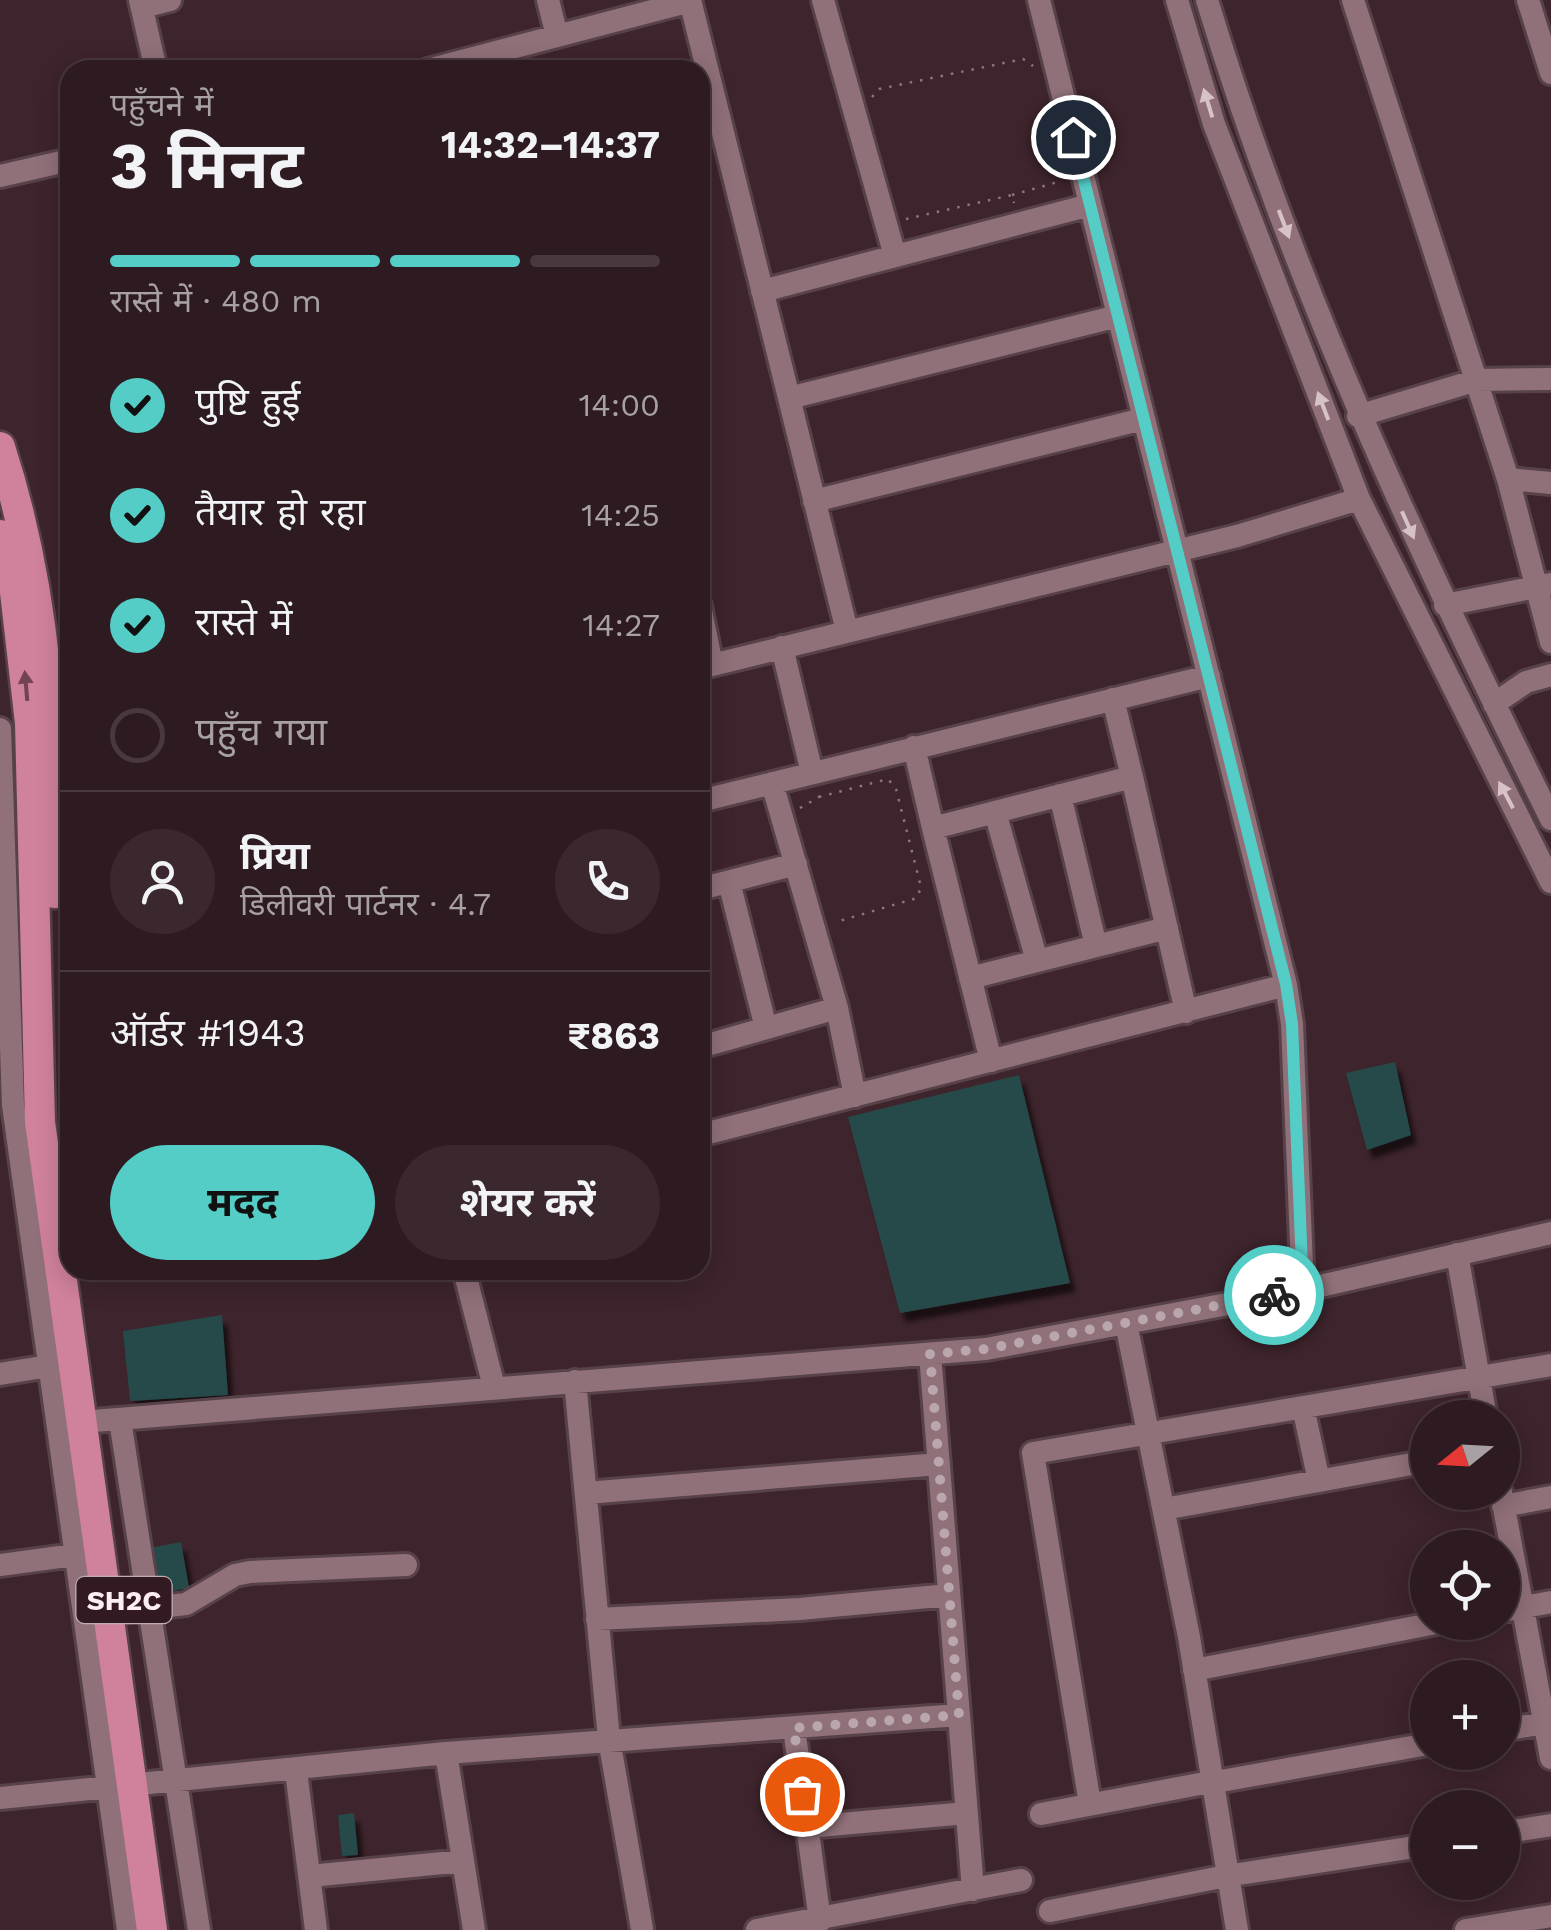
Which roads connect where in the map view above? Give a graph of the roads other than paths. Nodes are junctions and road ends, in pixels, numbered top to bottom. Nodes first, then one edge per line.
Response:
1 (170, 0) edge
2 (548, 0) edge
3 (823, 0) edge
4 (1039, 0) edge
5 (1176, 0) edge
6 (1206, 0) edge
7 (1353, 0) edge
8 (1528, 0) edge
9 (690, 1) edge
10 (141, 3) edge
11 (1544, 21) edge
12 (557, 36) junction
13 (154, 60) edge
14 (466, 60) edge
15 (699, 60) edge
16 (1551, 73) edge
17 (711, 134) edge
18 (60, 162) edge
19 (0, 176) edge
20 (1090, 205) junction
21 (896, 256) junction
22 (762, 291) junction
23 (1118, 316) junction
24 (1551, 379) edge
25 (1477, 380) junction
26 (789, 398) junction
27 (1358, 416) junction
28 (1144, 419) junction
29 (1371, 442) junction
30 (0, 446) edge
31 (1342, 454) junction
32 (1508, 479) junction
33 (1551, 483) edge
34 (1359, 499) junction
35 (814, 501) junction
36 (0, 536) edge
37 (1176, 551) junction
38 (16, 582) edge
39 (1542, 585) edge
40 (1445, 605) junction
41 (847, 631) junction
42 (1551, 642) edge
43 (782, 647) junction
44 (710, 666) edge
45 (1208, 676) junction
46 (1551, 676) edge
47 (1113, 698) junction
48 (1494, 704) junction
49 (0, 728) edge
50 (914, 747) junction
51 (812, 773) junction
52 (1132, 776) junction
53 (772, 783) junction
54 (12, 792) edge
55 (1060, 795) junction
56 (710, 798) edge
57 (60, 812) edge
58 (995, 812) junction
59 (1551, 819) edge
60 (933, 828) junction
61 (796, 864) junction
62 (728, 882) junction
63 (1551, 882) edge
64 (710, 886) edge
65 (1167, 928) junction
66 (1096, 946) junction
67 (1037, 961) junction
68 (60, 966) edge
69 (970, 978) junction
70 (1286, 984) junction
71 (837, 1008) junction
72 (1186, 1012) junction
73 (766, 1028) junction
74 (16, 1032) edge
75 (710, 1043) edge
76 (991, 1061) junction
77 (855, 1096) junction
78 (60, 1116) edge
79 (710, 1132) edge
80 (1551, 1233) edge
81 (1458, 1254) junction
82 (79, 1280) edge
83 (467, 1280) edge
84 (1303, 1290) junction
85 (1126, 1324) junction
86 (930, 1354) junction
87 (61, 1364) junction
88 (1551, 1364) edge
89 (0, 1374) edge
90 (1479, 1376) junction
91 (575, 1381) junction
92 (494, 1387) junction
93 (1483, 1400) edge
94 (1303, 1406) junction
95 (100, 1421) junction
96 (1149, 1434) junction
97 (1410, 1463) edge
98 (939, 1464) junction
99 (1318, 1481) junction
100 (586, 1493) junction
101 (1551, 1497) edge
102 (1520, 1498) edge
103 (1164, 1510) junction
104 (74, 1555) junction
105 (0, 1565) edge
106 (406, 1565) dead end
107 (949, 1595) junction
108 (1551, 1602) edge
109 (1520, 1608) edge
110 (137, 1610) junction
111 (597, 1619) junction
112 (1410, 1628) edge
113 (1520, 1629) edge
114 (1194, 1670) junction
115 (959, 1715) junction
116 (1548, 1722) edge
117 (1520, 1727) edge
118 (794, 1728) junction
119 (609, 1739) junction
120 (1410, 1747) edge
121 (446, 1754) junction
122 (1551, 1758) edge
123 (296, 1771) junction
124 (141, 1781) junction
125 (1210, 1782) junction
126 (1, 1794) edge
127 (1090, 1804) junction
128 (967, 1813) junction
129 (1041, 1814) dead end
130 (1551, 1825) edge
131 (806, 1827) junction
132 (1520, 1830) edge
133 (1410, 1847) edge
134 (463, 1861) junction
135 (310, 1876) junction
136 (1226, 1876) junction
137 (1021, 1880) dead end
138 (973, 1890) junction
139 (1050, 1911) dead end
140 (1551, 1916) edge
141 (820, 1921) junction
142 (128, 1930) edge
143 (152, 1930) edge
144 (172, 1930) edge
145 (199, 1930) edge
146 (316, 1930) edge
147 (474, 1930) edge
148 (640, 1930) edge
149 (757, 1930) edge
150 (1236, 1930) edge
151 (1466, 1930) edge

1 - 10 street
2 - 12 street
3 - 21 street
4 - 20 street
31 -> 5 street
6 -> 27 street
7 - 25 street
8 - 11 street
9 - 12 street
9 - 15 street
10 - 13 street
11 - 16 street
12 - 14 street
17 - 22 street
18 - 19 street
20 - 21 street
20 - 23 street
21 - 22 street
22 - 26 street
23 - 26 street
23 - 28 street
24 - 25 street
25 - 27 street
25 - 32 street
26 - 35 street
27 - 29 street
28 - 35 street
28 - 37 street
29 - 31 street
29 -> 40 street
30 - 38 main road, SH2C
31 - 34 street
32 - 33 street
32 - 39 street
34 - 37 street
63 -> 34 street
35 - 41 street
36 - 38 main road, SH2C
37 - 41 street
37 - 45 street
54 -> 38 main road, SH2C
38 - 57 main road, SH2C
39 - 40 street
39 - 42 street
40 - 48 street
41 - 43 street
43 - 44 street
43 - 51 street
45 - 47 street
45 - 70 street
46 - 48 street
47 - 50 street
47 - 52 street
48 - 59 street
49 - 54 street
50 - 51 street
50 - 60 street
51 - 53 street
52 - 55 street
52 - 65 street
53 - 56 street
53 - 61 street
54 - 74 main road, SH2C
55 - 58 street
55 - 66 street
58 - 60 street
58 - 67 street
60 - 69 street
61 - 62 street
61 - 71 street
62 - 64 street
62 - 73 street
65 - 66 street
65 - 72 street
66 - 67 street
67 - 69 street
68 - 78 main road, SH2C
69 - 76 street
70 - 72 street
70 - 84 street
71 - 73 street
71 - 77 street
72 - 76 street
73 - 75 street
74 - 87 main road, SH2C
76 - 77 street
77 - 79 street
80 - 81 street
81 - 84 street
81 - 90 street
82 - 95 main road, SH2C
83 - 92 street
84 - 85 street
85 - 86 street
85 - 96 street
86 - 91 street
86 - 98 street
87 - 89 street
87 - 95 main road, SH2C
87 - 104 street
88 - 90 street
90 - 93 street
90 - 94 street
91 - 92 street
91 - 100 street
92 - 95 street
94 - 96 street
94 - 99 street
95 - 110 main road, SH2C
95 - 124 main road, SH2C
96 - 103 street
96 - 127 street
97 - 99 street
98 - 100 street
98 - 107 street
99 - 103 street
100 - 111 street
101 - 102 street
103 - 114 street
104 - 105 street
104 - 124 street
106 - 110 street
107 - 111 street
107 - 115 street
108 - 109 street
110 - 124 main road, SH2C
111 - 119 street
112 - 114 street
113 - 116 street
114 - 125 street
115 - 118 street
115 - 128 street
116 - 117 street
116 - 122 street
118 - 119 street
118 - 131 street
119 - 121 street
119 - 148 street
120 - 125 street
121 - 123 street
121 - 134 street
123 - 124 street
123 - 135 street
124 - 126 street
124 - 142 street
124 - 143 main road, SH2C
124 - 144 main road, SH2C
124 - 145 street
125 - 127 street
125 - 136 street
127 - 129 street
128 - 131 street
128 - 138 street
130 - 132 street
131 - 141 street
133 - 136 street
134 - 135 street
134 - 147 street
135 - 146 street
136 - 139 street
136 - 150 street
137 - 138 street
138 - 141 street
140 - 151 street
141 - 149 street

